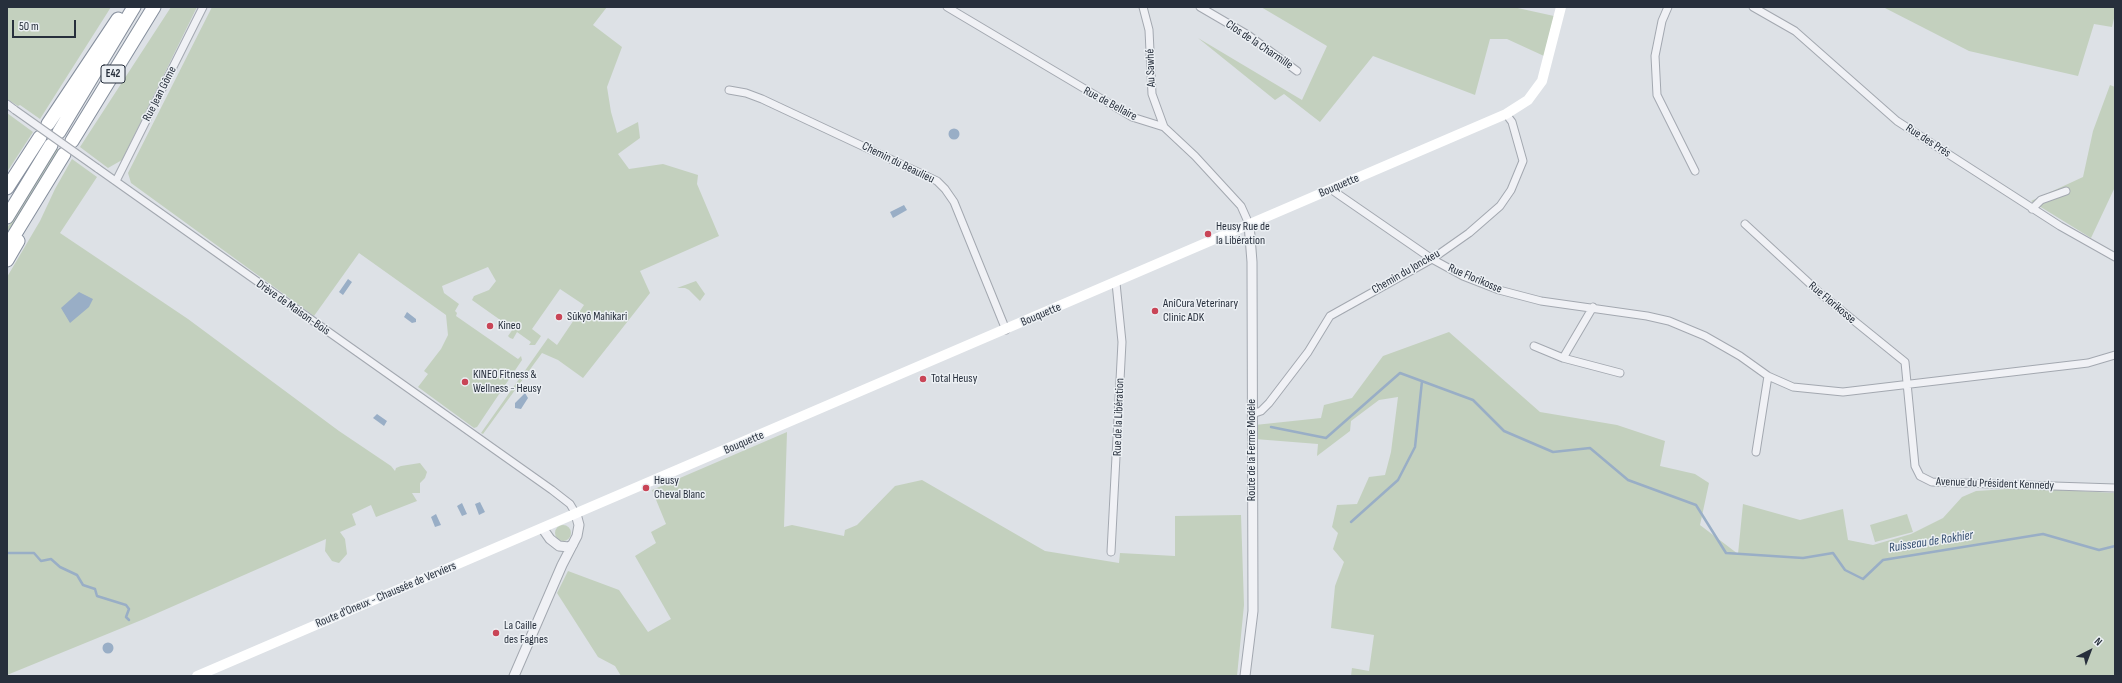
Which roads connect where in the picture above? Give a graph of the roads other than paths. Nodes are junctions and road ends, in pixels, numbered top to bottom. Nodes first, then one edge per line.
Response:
1 (126, 7) edge
2 (134, 7) edge
3 (154, 7) edge
4 (203, 7) edge
5 (946, 7) edge
6 (1143, 7) edge
7 (1200, 7) edge
8 (1561, 7) edge
9 (1668, 7) edge
10 (1753, 7) edge
11 (1297, 71) dead end
12 (729, 90) dead end
13 (7, 104) edge
14 (1506, 114) junction
15 (1164, 127) junction
16 (72, 141) dead end
17 (64, 154) dead end
18 (1695, 171) dead end
19 (116, 181) junction
20 (7, 188) edge
21 (1332, 190) junction
22 (2066, 191) dead end
23 (35, 201) junction
24 (2032, 209) junction
25 (7, 217) edge
26 (1250, 224) junction
27 (1745, 224) dead end
28 (7, 247) edge
29 (2115, 257) edge
30 (1432, 259) junction
31 (7, 260) edge
32 (1116, 283) junction
33 (1593, 307) junction
34 (1006, 330) junction
35 (1534, 346) dead end
36 (2115, 355) edge
37 (1563, 358) junction
38 (1620, 373) dead end
39 (1768, 376) junction
40 (1907, 385) junction
41 (1252, 414) junction
42 (1756, 452) dead end
43 (2115, 488) edge
44 (576, 514) junction
45 (542, 529) junction
46 (573, 544) junction
47 (559, 546) junction
48 (1111, 552) dead end
49 (562, 565) junction
50 (197, 676) edge
51 (514, 676) edge
52 (1245, 676) edge

1 - 2 highway, E42
3 - 16 highway, E42
4 - 19 street, Rue Jean Gôme
5 - 15 street, Rue de Bellaire
6 - 15 street, Au Sawhé
7 - 11 street, Clos de la Charmille
8 - 14 main road, Bouquette
9 - 18 street
10 - 24 street, Rue des Prés
12 - 34 street, Chemin du Beaulieu
13 - 19 street, Drève de Maison-Bois, bridge
14 - 21 main road, Bouquette
14 - 30 street, Chemin du Jonckeu
15 - 26 street, Rue de Bellaire
17 - 23 highway
19 - 44 street, Drève de Maison-Bois
20 - 25 highway
21 - 26 main road, Bouquette
21 - 30 street, Rue Florikosse
22 - 24 street
23 - 28 highway
23 - 31 highway
24 - 29 street, Rue des Prés
26 - 32 main road, Bouquette
26 - 41 street, Route de la Ferme Modèle
27 - 40 street, Rue Florikosse
30 - 33 street, Rue Florikosse
30 - 41 street, Chemin du Jonckeu
32 - 34 main road, Bouquette
32 - 48 street, Rue de la Libération
33 - 37 street
33 - 39 street, Rue Florikosse
34 - 44 main road, Bouquette
35 - 37 street
36 - 40 street, Rue Florikosse
37 - 38 street
39 - 40 street, Rue Florikosse
39 - 42 street
40 - 43 street, Avenue du Président Kennedy
41 - 52 street, Route de la Ferme Modèle
44 - 45 main road, Route d'Oneux - Chaussée de Verviers
44 - 46 street
45 - 47 street
45 - 50 main road, Route d'Oneux - Chaussée de Verviers
46 - 47 street
46 - 49 street
47 - 49 street
49 - 51 street

